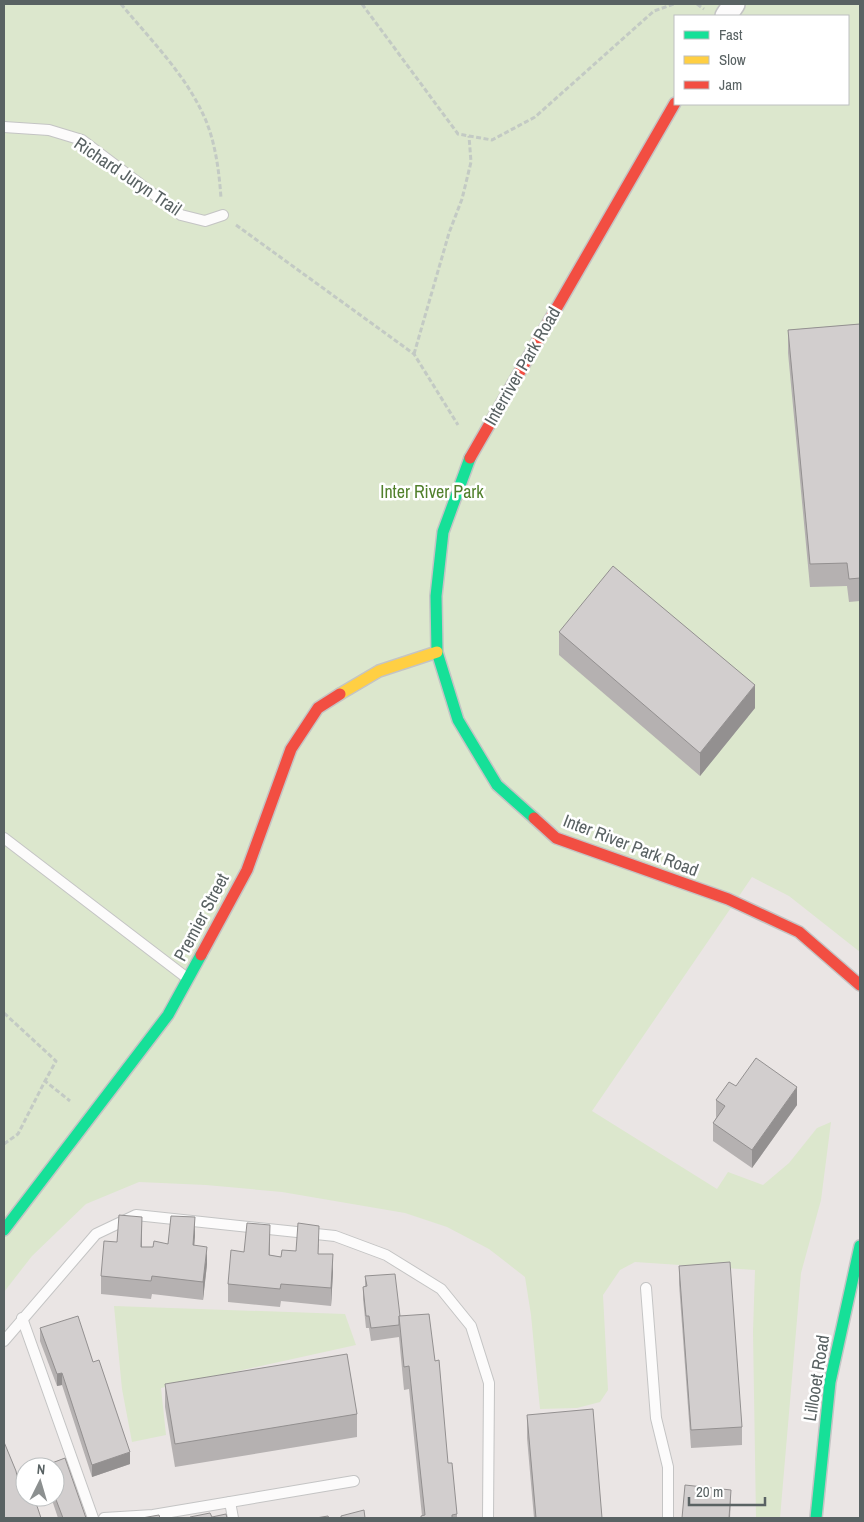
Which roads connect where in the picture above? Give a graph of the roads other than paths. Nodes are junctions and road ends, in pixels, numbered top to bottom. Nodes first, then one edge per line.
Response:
1 (734, 4) edge
2 (727, 15) edge
3 (674, 105) edge
4 (4, 127) edge
5 (223, 215) road end
6 (437, 652) junction
7 (4, 838) edge
8 (188, 978) junction
9 (860, 985) edge
10 (4, 1230) edge
11 (860, 1246) edge
12 (646, 1288) dead end
13 (22, 1318) junction
14 (4, 1341) edge
15 (354, 1481) dead end
16 (230, 1502) junction
17 (93, 1518) edge
18 (104, 1518) edge
19 (233, 1518) edge
20 (488, 1518) edge
21 (668, 1518) edge
22 (816, 1518) edge

1 - 2 street
3 - 6 street, Interriver Park Road
4 - 5 lane, Richard Juryn Trail
6 - 8 street, Premier Street
6 - 9 street, Inter River Park Road
7 - 8 lane
8 - 10 street, Premier Street
11 - 22 street, Lillooet Road
12 - 21 lane
13 - 14 lane
13 - 17 lane
13 - 20 lane
15 - 16 lane
16 - 18 lane
16 - 19 lane

